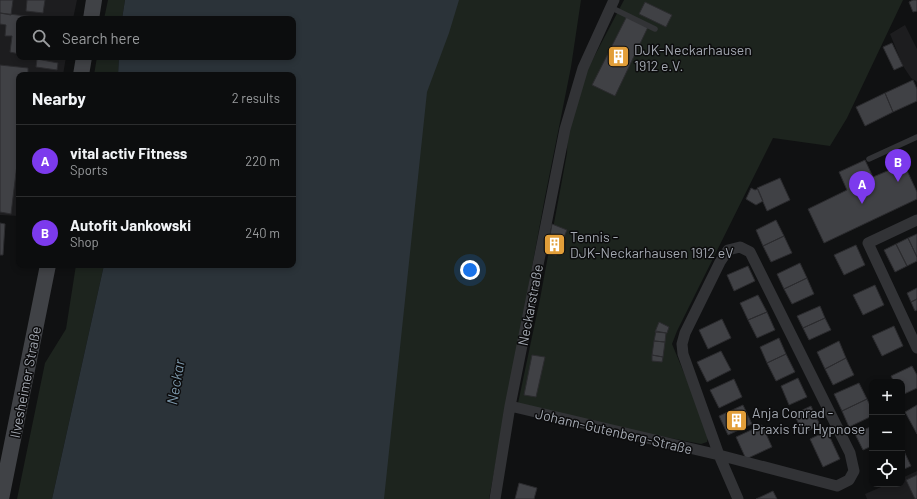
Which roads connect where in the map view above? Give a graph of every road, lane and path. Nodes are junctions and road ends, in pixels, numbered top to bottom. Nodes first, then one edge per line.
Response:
1 (94, 0) edge
2 (612, 4) edge
3 (91, 16) edge
4 (655, 29) dead end
5 (84, 60) edge
6 (82, 72) edge
7 (917, 137) edge
8 (869, 159) dead end
9 (917, 220) edge
10 (47, 268) edge
11 (917, 348) edge
12 (510, 406) junction
13 (719, 455) junction
14 (1, 499) edge
15 (495, 499) edge
16 (738, 499) edge

1 - 3 main road
2 - 4 lane
2 - 12 street, Neckarstraße
5 - 6 main road
7 - 8 lane
9 - 11 street
10 - 14 main road, Ilvesheimer Straße
12 - 13 street, Johann-Gutenberg-Straße
12 - 15 street, Neckarstraße
13 - 13 street, Johann-Gutenberg-Straße
13 - 16 street

